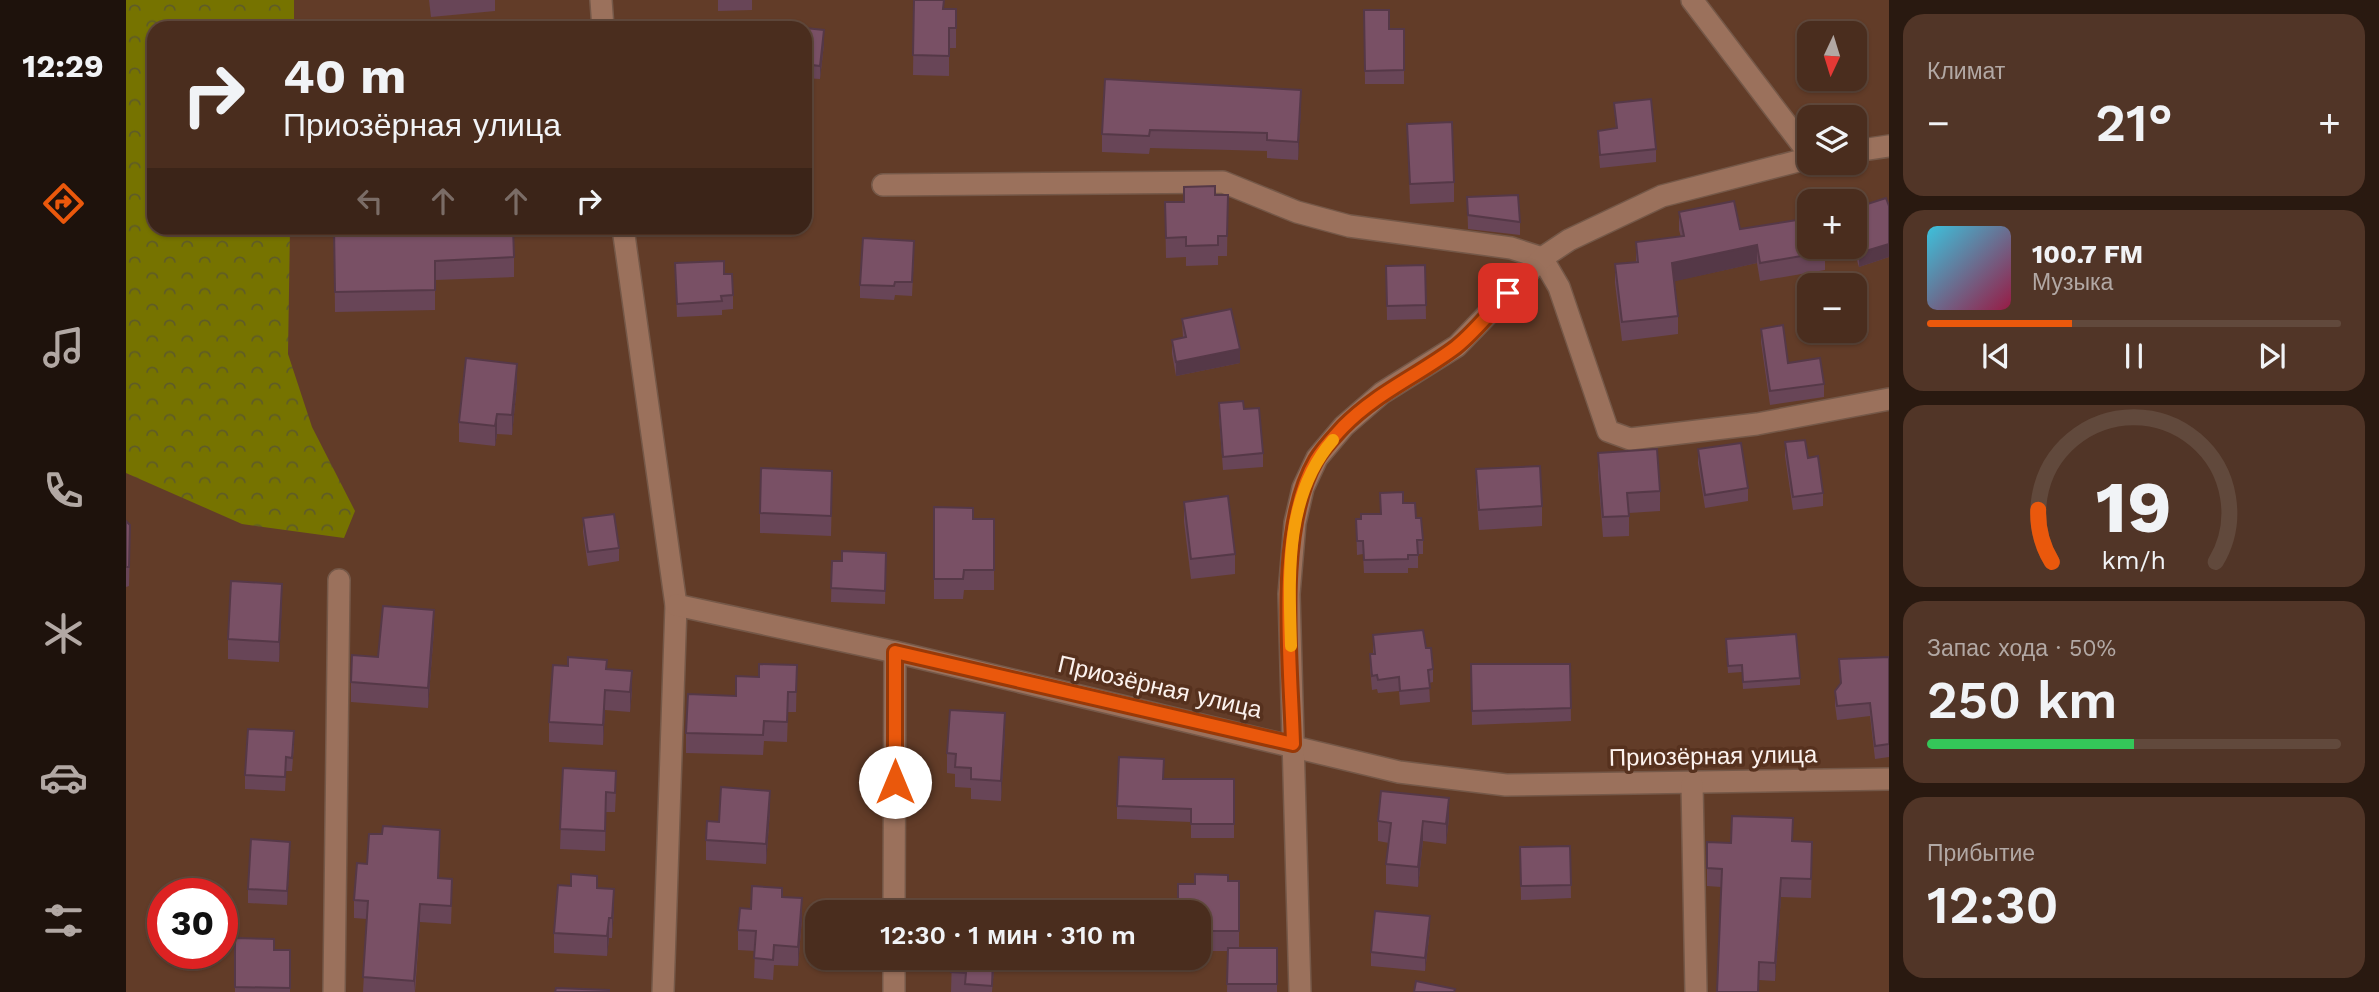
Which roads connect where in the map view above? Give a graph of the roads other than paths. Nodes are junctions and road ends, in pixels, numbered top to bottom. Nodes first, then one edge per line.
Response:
1 (601, 0) edge
2 (1692, 0) edge
3 (602, 21) edge
4 (1797, 140) edge
5 (1889, 146) edge
6 (1867, 150) edge
7 (1797, 160) edge
8 (883, 185) dead end
9 (624, 235) edge
10 (1542, 258) junction
11 (1889, 399) edge
12 (339, 580) dead end
13 (676, 605) junction
14 (895, 652) junction
15 (1293, 744) junction
16 (1889, 779) edge
17 (1692, 784) junction
18 (894, 900) edge
19 (894, 970) edge
20 (334, 992) edge
21 (663, 992) edge
22 (894, 992) edge
23 (1300, 992) edge
24 (1696, 992) edge

1 - 3 street
2 - 4 street
5 - 6 street
7 - 10 street
8 - 10 street
9 - 13 street
10 - 11 street
10 - 15 street
12 - 20 street
13 - 14 street, Приозёрная улица
13 - 21 street
14 - 15 street, Приозёрная улица
14 - 18 street
15 - 17 street, Приозёрная улица
15 - 23 street
16 - 17 street, Приозёрная улица
17 - 24 street
19 - 22 street

